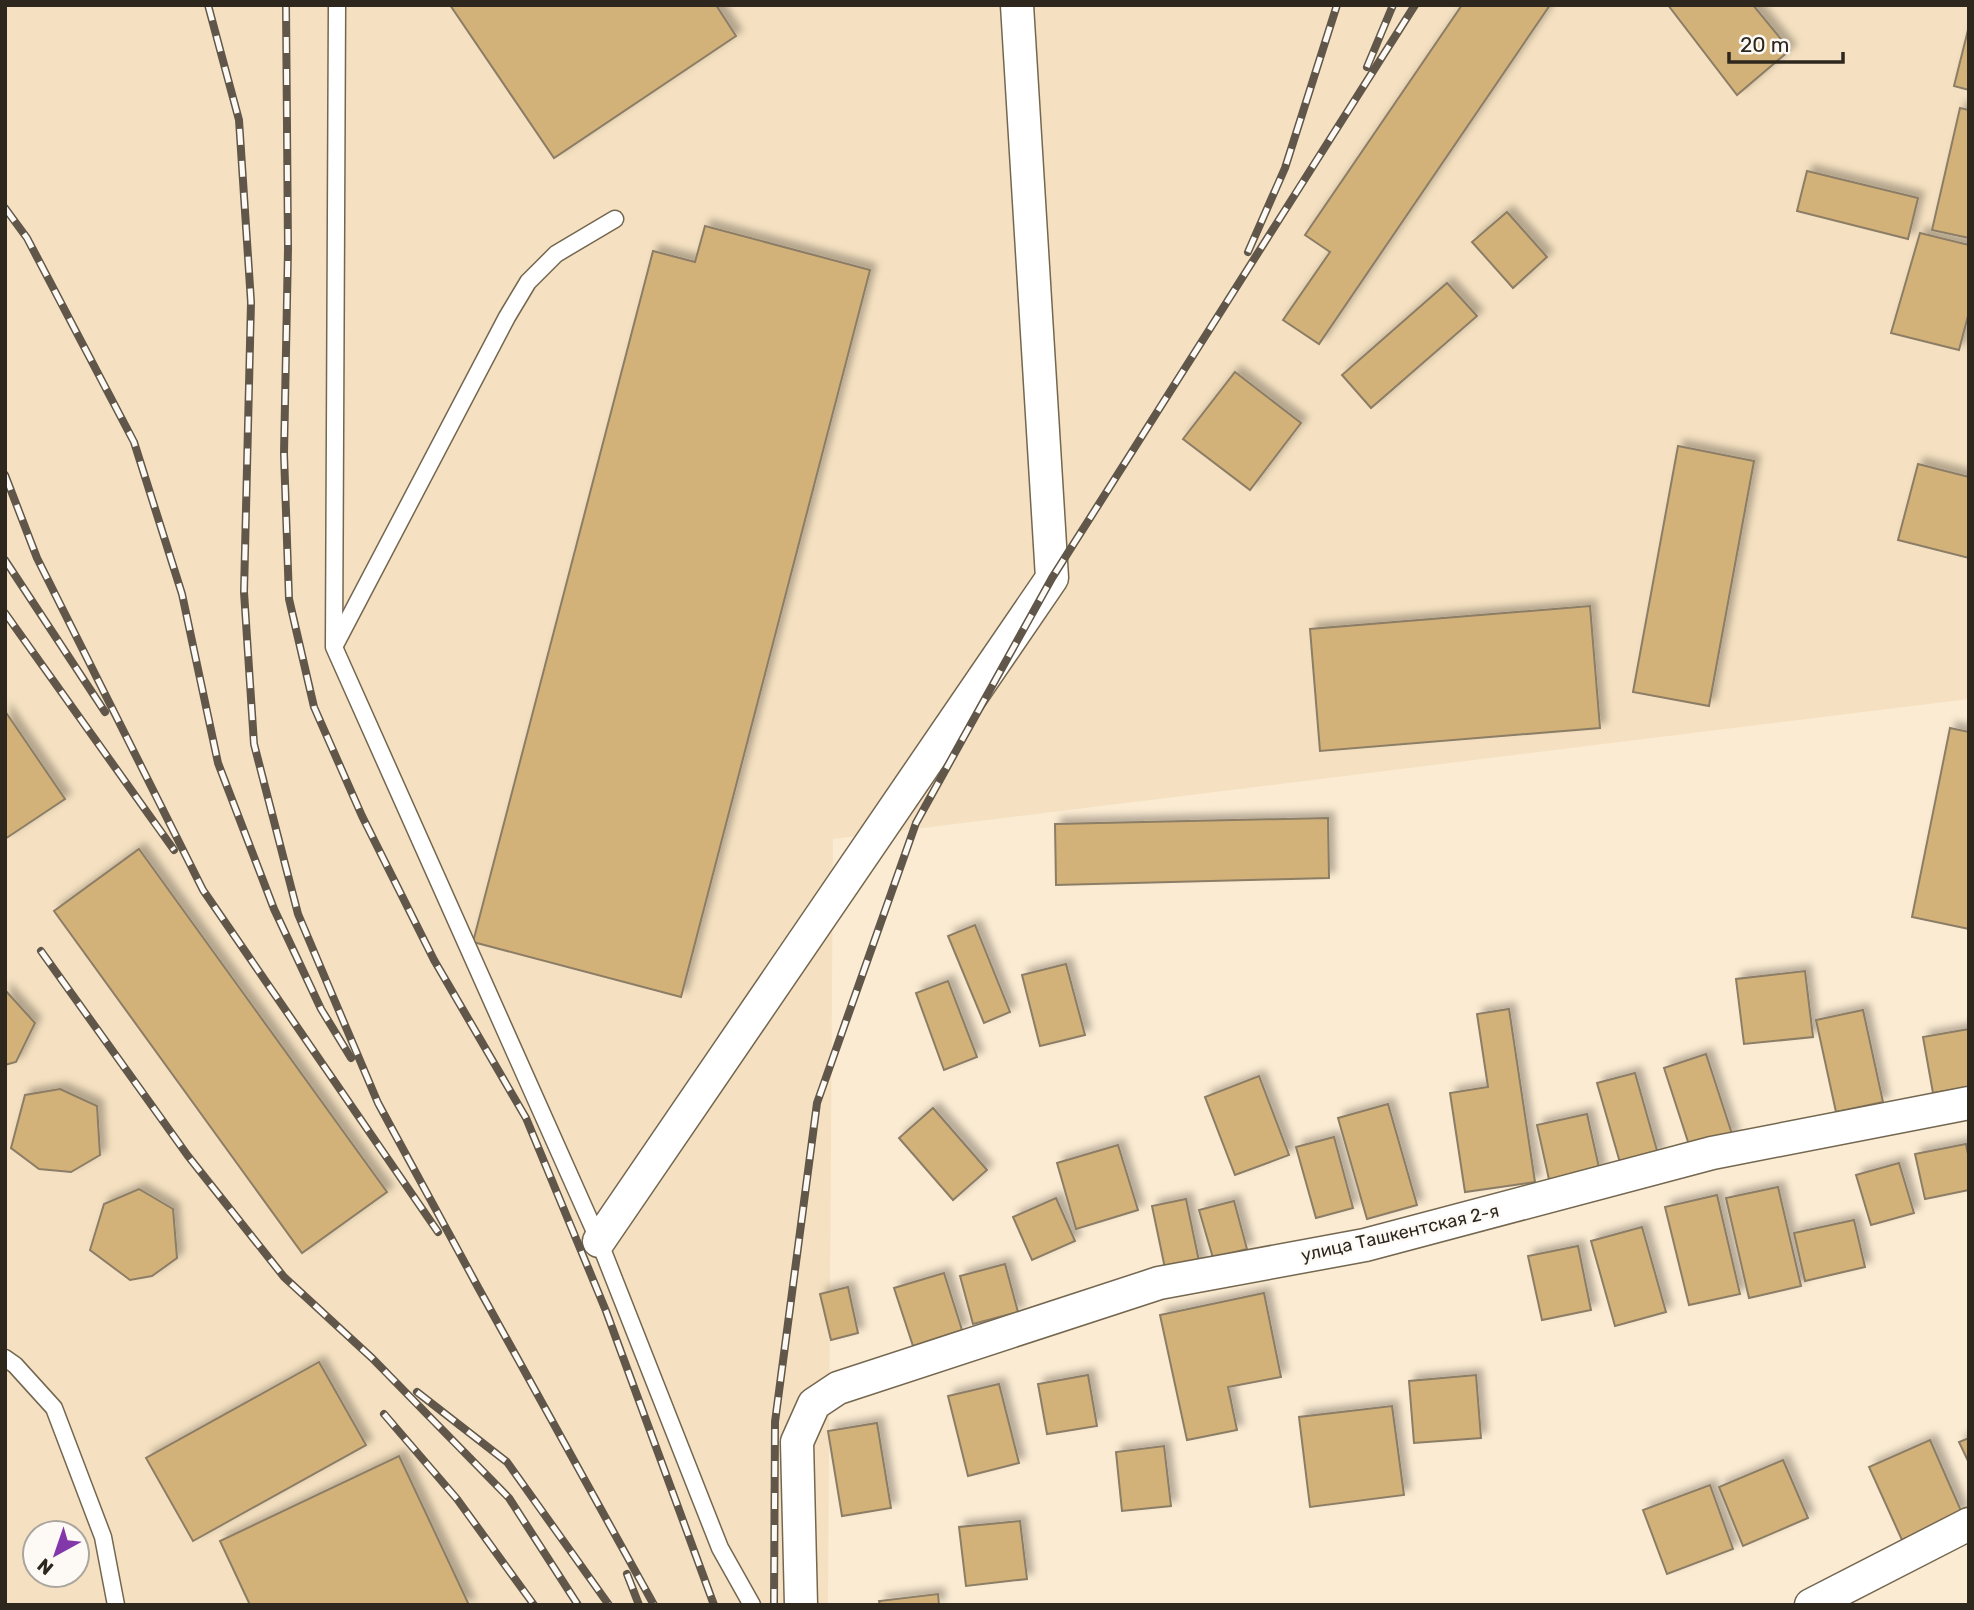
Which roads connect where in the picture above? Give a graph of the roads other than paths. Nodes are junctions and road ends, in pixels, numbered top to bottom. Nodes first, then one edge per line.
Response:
1 (337, 5) edge
2 (1017, 5) edge
3 (615, 219) dead end
4 (334, 647) junction
5 (1969, 1103) edge
6 (599, 1241) junction
7 (5, 1358) edge
8 (1969, 1524) edge
9 (117, 1605) edge
10 (752, 1605) edge
11 (801, 1605) edge
12 (1811, 1605) edge

1 - 4 lane
2 - 6 street
3 - 4 lane
4 - 6 lane
5 - 11 street, улица Ташкентская 2-я
6 - 10 lane
7 - 9 lane
8 - 12 street

